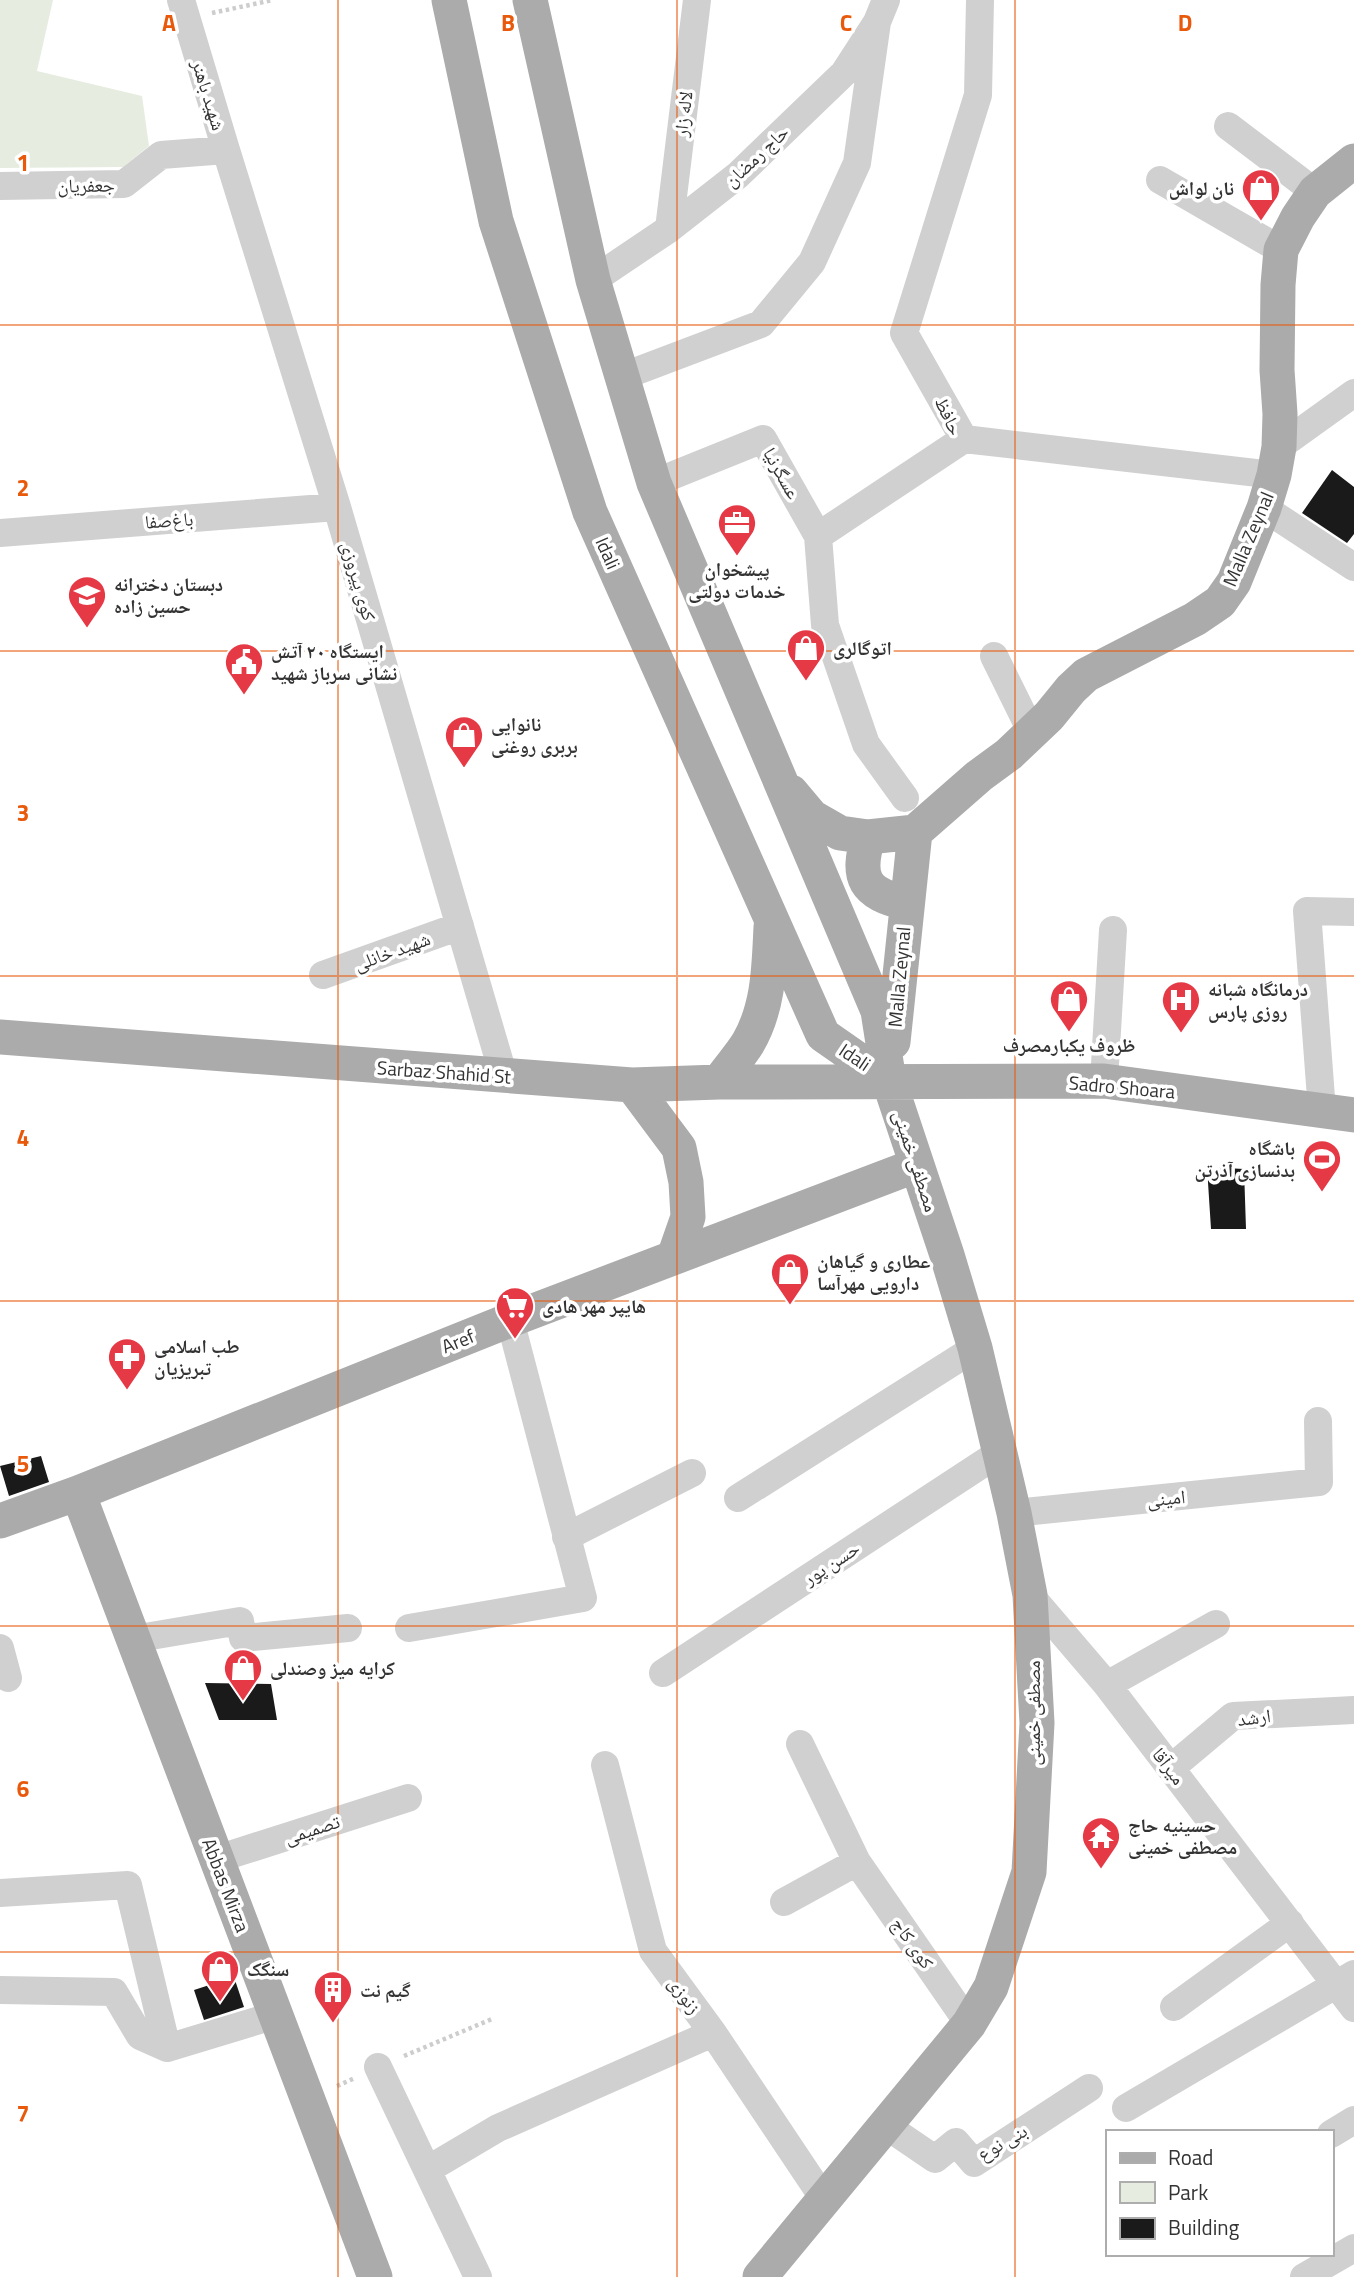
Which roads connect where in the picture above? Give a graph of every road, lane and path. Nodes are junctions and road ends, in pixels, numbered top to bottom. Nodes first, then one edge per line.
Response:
1 (273, 0) edge
2 (449, 0) edge
3 (530, 0) edge
4 (697, 0) edge
5 (980, 0) edge
6 (183, 9) edge
7 (881, 11) edge
8 (1228, 126) dead end
9 (226, 150) junction
10 (1354, 160) edge
11 (1160, 180) dead end
12 (0, 186) edge
13 (1315, 192) junction
14 (669, 229) junction
15 (1282, 250) junction
16 (593, 279) junction
17 (621, 377) junction
18 (1351, 399) edge
19 (964, 439) junction
20 (1277, 461) junction
21 (654, 483) junction
22 (337, 507) junction
23 (1264, 508) junction
24 (0, 533) edge
25 (818, 537) junction
26 (1354, 567) edge
27 (994, 656) dead end
28 (1031, 732) junction
29 (776, 775) junction
30 (905, 798) dead end
31 (915, 832) junction
32 (868, 837) junction
33 (906, 903) junction
34 (1354, 912) edge
35 (771, 923) junction
36 (460, 926) junction
37 (1113, 930) dead end
38 (323, 975) dead end
39 (0, 1037) edge
40 (504, 1077) junction
41 (889, 1081) junction
42 (1104, 1081) junction
43 (719, 1082) junction
44 (632, 1085) junction
45 (1338, 1113) edge
46 (917, 1165) junction
47 (674, 1257) junction
48 (510, 1320) junction
49 (975, 1348) junction
50 (1318, 1421) dead end
51 (999, 1452) junction
52 (692, 1473) dead end
53 (78, 1493) junction
54 (738, 1498) dead end
55 (1014, 1513) junction
56 (0, 1520) edge
57 (566, 1537) junction
58 (1030, 1595) junction
59 (1216, 1624) dead end
60 (348, 1628) dead end
61 (409, 1628) dead end
62 (133, 1639) junction
63 (0, 1648) edge
64 (663, 1673) dead end
65 (8, 1678) dead end
66 (1107, 1685) junction
67 (1354, 1710) edge
68 (800, 1744) dead end
69 (606, 1765) dead end
70 (1171, 1768) junction
71 (408, 1798) dead end
72 (217, 1859) junction
73 (857, 1862) junction
74 (0, 1893) edge
75 (784, 1902) dead end
76 (1290, 1923) junction
77 (1345, 1980) edge
78 (0, 1990) edge
79 (1174, 2007) dead end
80 (1354, 2008) edge
81 (276, 2015) junction
82 (969, 2024) junction
83 (713, 2033) junction
84 (167, 2048) junction
85 (378, 2067) dead end
86 (1089, 2088) dead end
87 (1126, 2108) dead end
88 (1354, 2120) edge
89 (886, 2125) junction
90 (1333, 2133) edge
91 (428, 2170) junction
92 (824, 2199) junction
93 (1354, 2248) edge
94 (375, 2277) edge
95 (478, 2277) edge
96 (760, 2277) edge
97 (1304, 2277) edge

1 - 6 path
2 - 35 main road, Idali
3 - 16 main road, Idali
4 - 14 street, لاله زار
5 - 19 street, حافظ
6 - 9 street, شهید باهنر
7 - 14 street, حاج رمضان
7 - 17 street
8 - 13 street
9 - 12 street, جعفریان
9 - 22 street, کوی پیروزی
10 - 13 main road, Malla Zeynal
11 - 15 street
13 - 15 main road, Malla Zeynal
14 - 16 street, حاج رمضان
15 - 20 main road, Malla Zeynal
16 - 17 main road, Idali
17 - 21 main road, Idali
18 - 20 street
19 - 20 street
19 - 25 street, حافظ
20 - 23 main road, Malla Zeynal
21 - 25 street, عسگرنیا
21 - 29 main road, Idali
22 - 24 street, باغ‌صفا
22 - 36 street, کوی پیروزی
23 - 26 street
23 - 28 main road, Malla Zeynal
25 - 30 street
27 - 28 street
28 - 31 main road, Malla Zeynal
29 - 32 main road
29 - 41 main road, Idali
31 - 32 main road
31 - 33 main road, Malla Zeynal
32 - 33 main road
33 - 41 main road, Malla Zeynal
34 - 45 street
35 - 41 main road, Idali
35 - 43 main road
36 - 38 street, شهید خانلی
36 - 40 street, کوی پیروزی
37 - 42 street
39 - 40 main road, Sarbaz Shahid St
40 - 44 main road, Sarbaz Shahid St
41 - 42 main road, Sadro Shoara
41 - 43 main road, Sarbaz Shahid St
41 - 46 main road, مصطفی خمینی
42 - 45 main road, Sadro Shoara
43 - 44 main road, Sarbaz Shahid St
44 - 47 main road
46 - 47 main road, Aref
46 - 49 main road, مصطفی خمینی
47 - 48 main road, Aref
48 - 53 main road, Aref
48 - 57 street
49 - 51 main road, مصطفی خمینی
49 - 54 street
50 - 55 street, امینی
51 - 55 main road, مصطفی خمینی
51 - 64 street, حسن پور
52 - 57 street
53 - 56 main road, Aref
53 - 62 main road, Abbas Mirza
55 - 58 main road, مصطفی خمینی
57 - 61 street
58 - 66 street, میرآقا
58 - 82 main road, مصطفی خمینی
59 - 66 street
60 - 62 street
62 - 72 main road, Abbas Mirza
63 - 65 street
66 - 70 street, میرآقا
67 - 70 street, ارشد
68 - 73 street, کوی کاج
69 - 83 street, زنوزی
70 - 76 street, میرآقا
71 - 72 street, تصمیمی
72 - 81 main road, Abbas Mirza
73 - 75 street
73 - 82 street, کوی کاج
74 - 84 street
76 - 77 street, میرآقا
76 - 79 street
77 - 80 street, میرآقا
77 - 87 street
78 - 84 street
81 - 84 street
81 - 94 main road, Abbas Mirza
82 - 89 main road, مصطفی خمینی
83 - 91 street
83 - 92 street, زنوزی
85 - 91 street
86 - 89 street, بنی نوع
88 - 90 street
89 - 92 main road, مصطفی خمینی
91 - 95 street
92 - 96 main road, مصطفی خمینی
93 - 97 street

